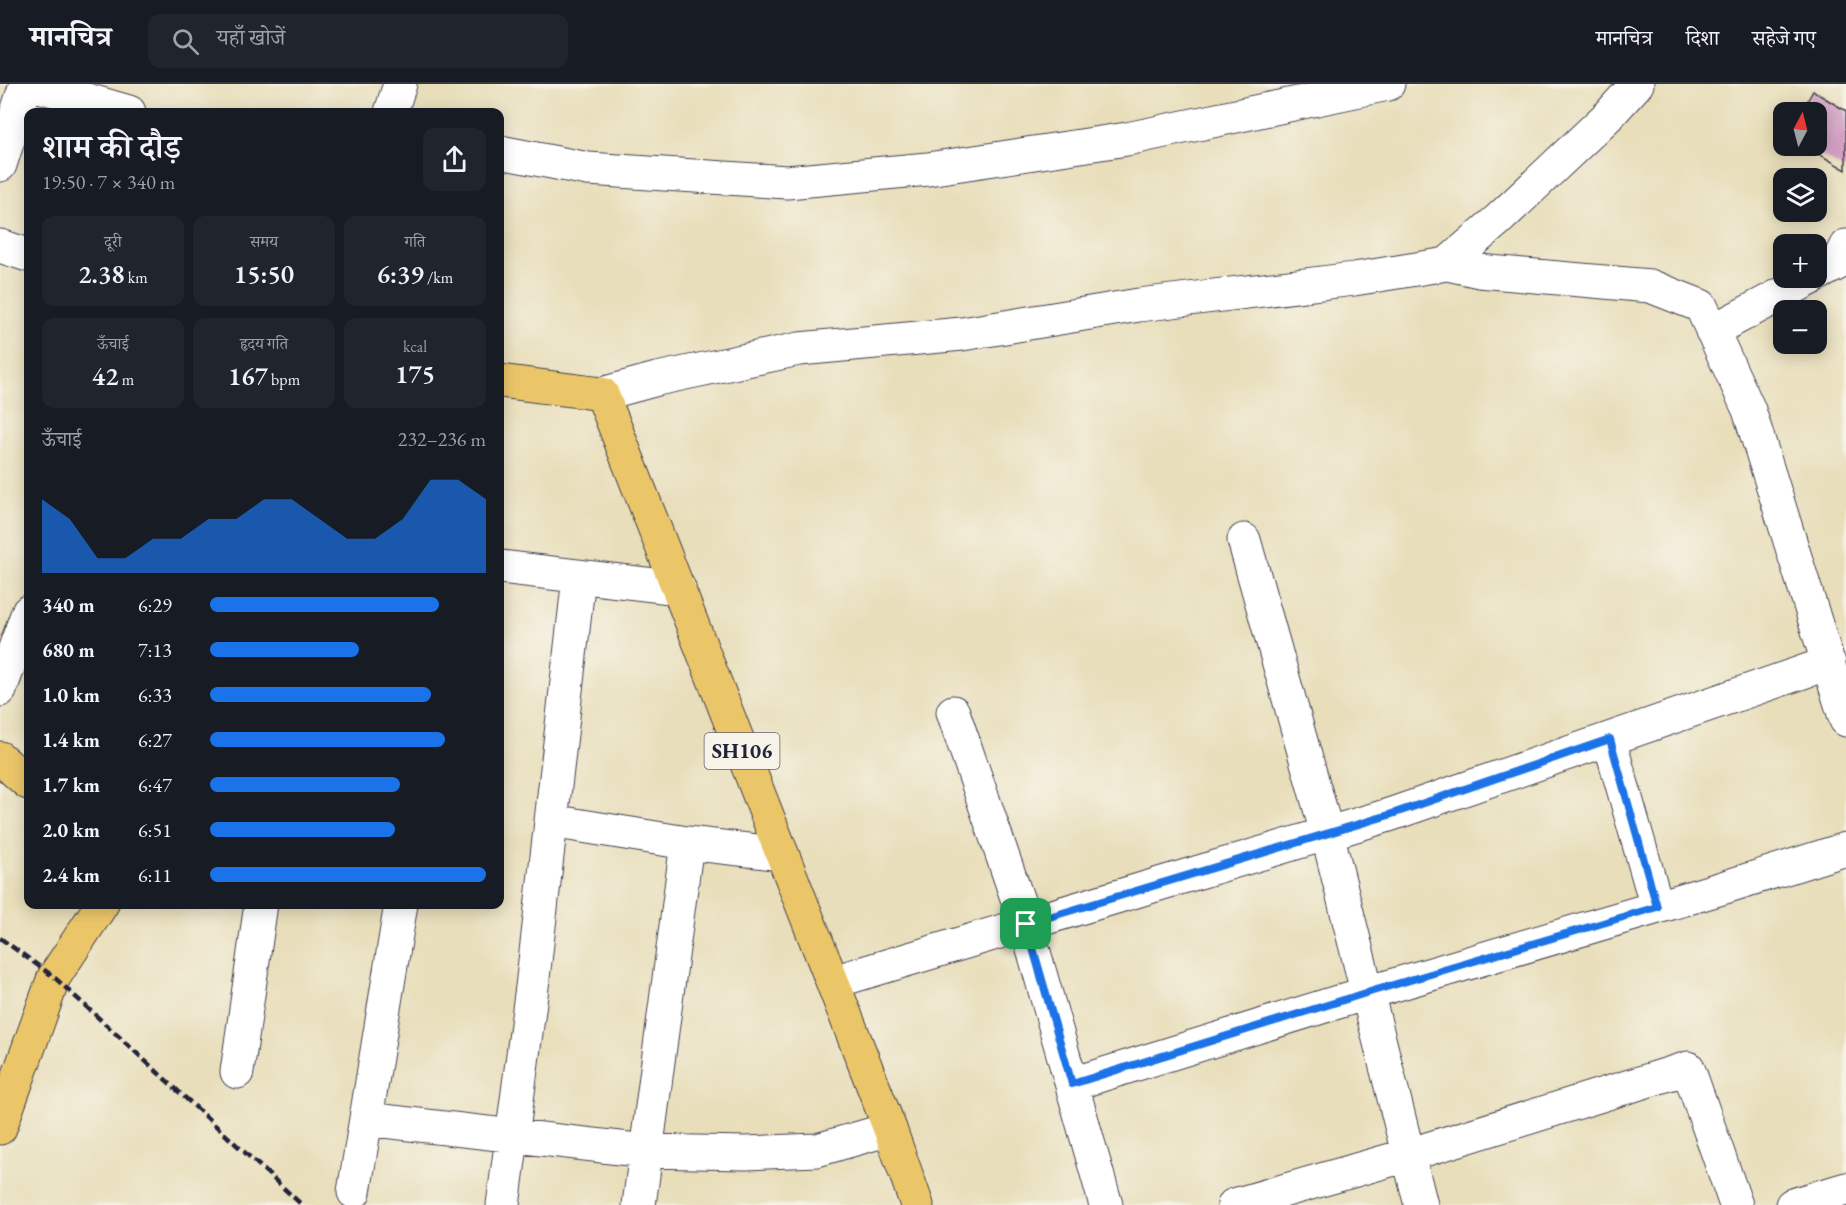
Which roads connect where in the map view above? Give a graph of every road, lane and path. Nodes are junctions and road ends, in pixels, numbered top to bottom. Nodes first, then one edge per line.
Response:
1 (26, 84) edge
2 (32, 84) edge
3 (1388, 84) edge
4 (1637, 84) edge
5 (115, 108) edge
6 (504, 153) edge
7 (0, 165) edge
8 (0, 246) edge
9 (24, 254) edge
10 (1446, 264) junction
11 (1832, 266) edge
12 (1712, 331) junction
13 (504, 382) edge
14 (602, 394) junction
15 (1244, 540) dead end
16 (504, 568) edge
17 (579, 577) junction
18 (679, 588) junction
19 (24, 623) edge
20 (1829, 663) junction
21 (0, 690) edge
22 (953, 712) dead end
23 (1846, 720) edge
24 (1610, 739) junction
25 (0, 758) edge
26 (24, 779) edge
27 (551, 821) junction
28 (1328, 833) junction
29 (687, 843) junction
30 (1846, 849) edge
31 (782, 854) junction
32 (1657, 907) junction
33 (99, 909) edge
34 (260, 909) edge
35 (399, 909) edge
36 (1026, 924) junction
37 (833, 982) junction
38 (1366, 993) junction
39 (237, 1072) dead end
40 (1072, 1084) junction
41 (366, 1119) junction
42 (0, 1128) edge
43 (890, 1129) junction
44 (512, 1137) junction
45 (646, 1152) junction
46 (1408, 1155) junction
47 (1846, 1189) edge
48 (354, 1192) dead end
49 (503, 1205) edge
50 (639, 1205) edge
51 (917, 1205) edge
52 (1106, 1205) edge
53 (1234, 1205) edge
54 (1421, 1205) edge
55 (1736, 1205) edge
56 (1792, 1205) edge

1 - 7 street
2 - 5 street
3 - 6 street
4 - 10 street
8 - 9 street
10 - 12 street
10 - 14 street
11 - 12 street
12 - 20 street
13 - 14 main road
14 - 18 main road, SH106
15 - 28 street
16 - 17 street
17 - 18 street
17 - 27 street
18 - 31 main road, SH106
19 - 21 street
20 - 23 street
20 - 24 street
22 - 36 street
24 - 28 street
24 - 32 street
25 - 26 main road
27 - 29 street
27 - 44 street
28 - 36 street
28 - 38 street
29 - 31 street
29 - 45 street
30 - 32 street
31 - 37 main road, SH106
32 - 38 street
33 - 42 main road
34 - 39 street
35 - 41 street
36 - 37 street
36 - 40 street
37 - 43 main road, SH106
38 - 40 street
38 - 46 street
40 - 52 street
41 - 44 street
41 - 48 street
43 - 45 street
43 - 51 main road, SH106
44 - 45 street
44 - 49 street
45 - 50 street
46 - 53 street
46 - 54 street
46 - 55 street
47 - 56 street

